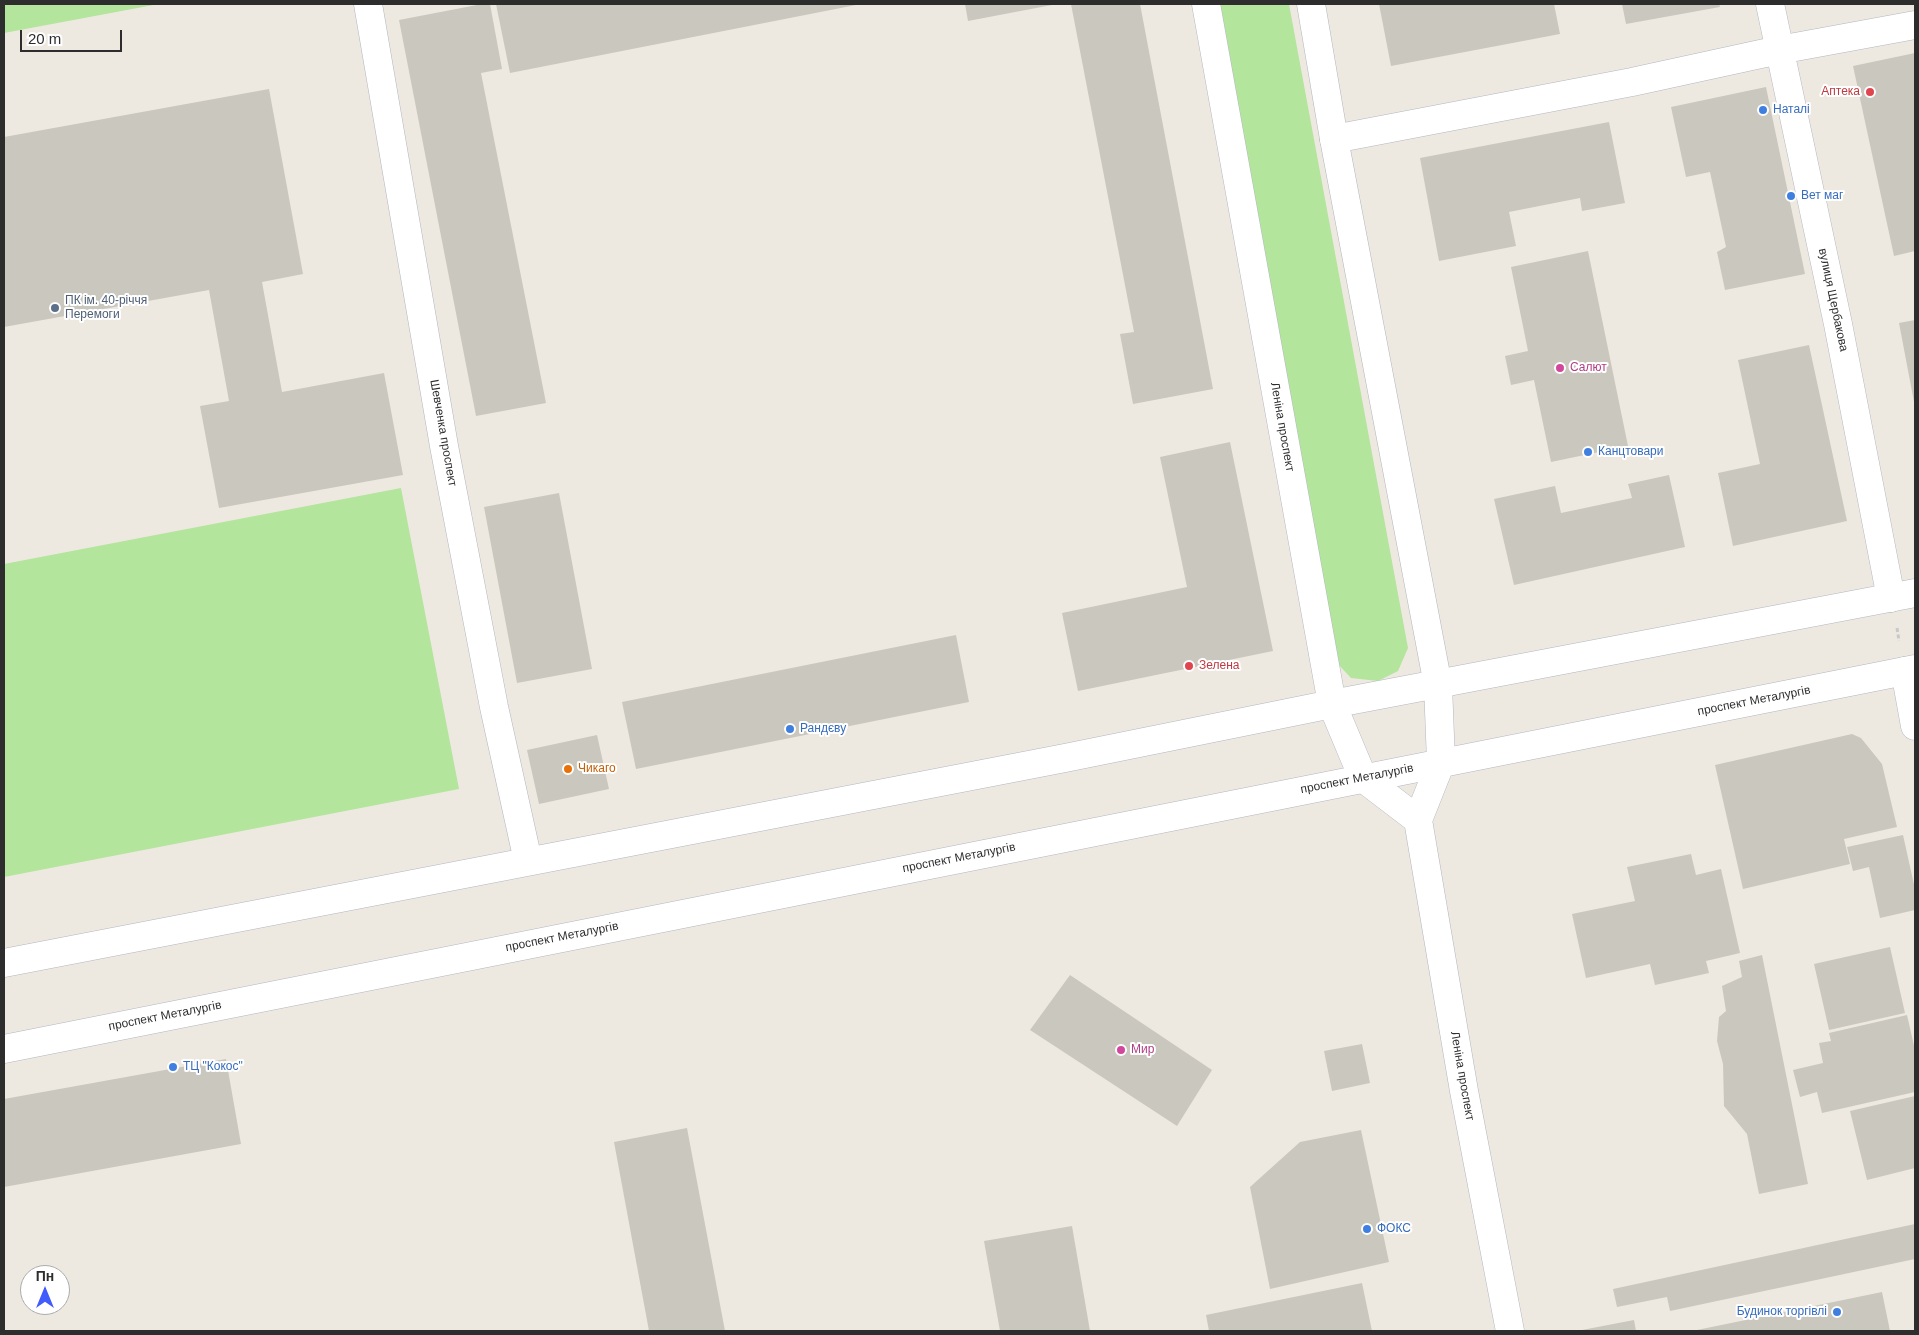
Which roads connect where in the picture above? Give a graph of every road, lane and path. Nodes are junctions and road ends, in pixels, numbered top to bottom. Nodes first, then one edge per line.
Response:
1 (368, 4) edge
2 (1206, 4) edge
3 (1311, 4) edge
4 (1770, 4) edge
5 (1915, 25) edge
6 (1779, 50) junction
7 (1334, 139) junction
8 (1903, 595) edge
9 (1910, 671) edge
10 (1438, 685) junction
11 (1332, 704) junction
12 (1915, 726) edge
13 (1441, 762) junction
14 (1364, 778) junction
15 (1418, 820) junction
16 (528, 861) junction
17 (4, 963) edge
18 (4, 1049) edge
19 (1510, 1331) edge

1 - 16 street, Шевченка проспект
2 - 11 street, Леніна проспект
3 - 7 street
4 - 6 street, вулиця Щербакова
5 - 6 street
6 - 7 street
6 - 8 street, вулиця Щербакова
7 - 10 street
8 - 9 path
8 - 10 street
9 - 12 street
9 - 13 street, проспект Металургів
10 - 11 street
10 - 13 street
11 - 14 street, Леніна проспект
11 - 16 street
13 - 14 street, проспект Металургів
13 - 15 street
14 - 15 street, Леніна проспект
14 - 18 street, проспект Металургів
15 - 19 street, Леніна проспект
16 - 17 street

